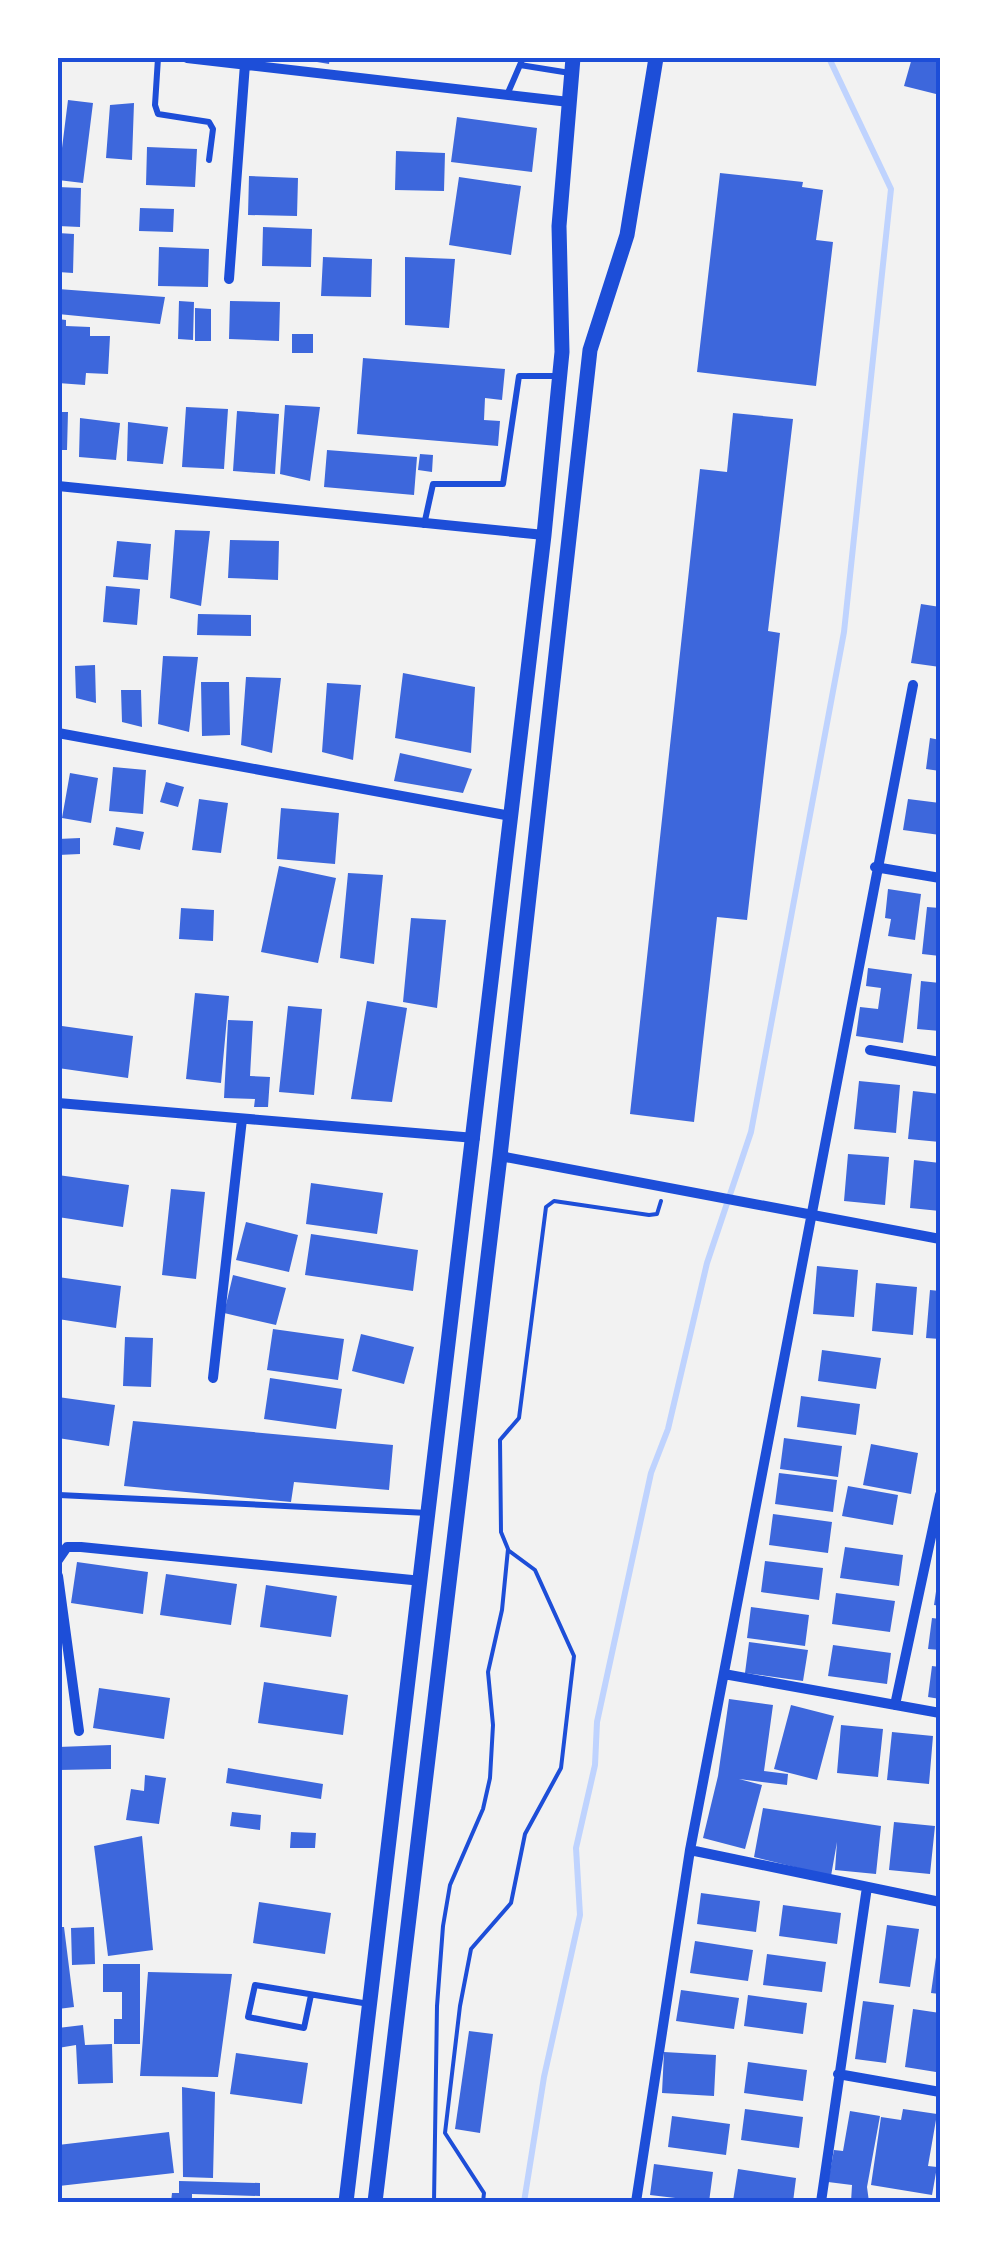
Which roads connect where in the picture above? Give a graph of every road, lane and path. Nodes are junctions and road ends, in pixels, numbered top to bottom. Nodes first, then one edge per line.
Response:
1 (158, 58) edge
2 (187, 58) edge
3 (521, 62) edge
4 (657, 62) edge
5 (245, 64) junction
6 (572, 66) edge
7 (506, 95) junction
8 (569, 102) junction
9 (209, 160) dead end
10 (230, 279) dead end
11 (560, 376) junction
12 (58, 486) edge
13 (423, 526) junction
14 (544, 535) junction
15 (913, 685) dead end
16 (58, 733) edge
17 (511, 816) junction
18 (875, 867) junction
19 (940, 878) edge
20 (870, 1050) dead end
21 (940, 1062) edge
22 (58, 1103) edge
23 (242, 1118) junction
24 (476, 1138) junction
25 (500, 1156) junction
26 (666, 1187) junction
27 (814, 1215) junction
28 (940, 1238) edge
29 (213, 1378) dead end
30 (59, 1495) edge
31 (940, 1495) edge
32 (429, 1513) junction
33 (508, 1550) junction
34 (58, 1560) edge
35 (58, 1576) edge
36 (422, 1581) junction
37 (724, 1674) junction
38 (895, 1704) junction
39 (940, 1713) edge
40 (79, 1731) dead end
41 (690, 1850) junction
42 (867, 1887) junction
43 (940, 1902) edge
44 (311, 1995) junction
45 (370, 2004) junction
46 (838, 2074) junction
47 (940, 2092) edge
48 (346, 2202) edge
49 (375, 2202) edge
50 (434, 2202) edge
51 (483, 2202) edge
52 (636, 2202) edge
53 (821, 2202) edge

1 - 9 lane
2 - 5 street
3 - 6 lane
3 - 7 lane
4 - 25 main road
5 - 7 street
5 - 10 street
6 - 8 main road
7 - 8 street
8 - 11 main road
11 - 13 lane
11 - 14 main road
12 - 13 street
13 - 14 street
14 - 17 main road
15 - 18 street
16 - 17 street
17 - 24 main road
18 - 19 street
18 - 27 street
20 - 21 street
22 - 23 street
23 - 24 street
23 - 29 street
24 - 32 main road
25 - 26 street
25 - 49 main road
26 - 27 street
26 - 33 path
27 - 28 street
27 - 37 street
30 - 32 lane
31 - 38 street
32 - 36 main road
33 - 50 path
33 - 51 path
34 - 36 street
35 - 40 street
36 - 45 main road
37 - 38 street
37 - 41 street
38 - 39 street
41 - 42 street
41 - 52 street
42 - 43 street
42 - 46 street
44 - 44 lane
44 - 45 lane
45 - 48 main road
46 - 47 street
46 - 53 street

